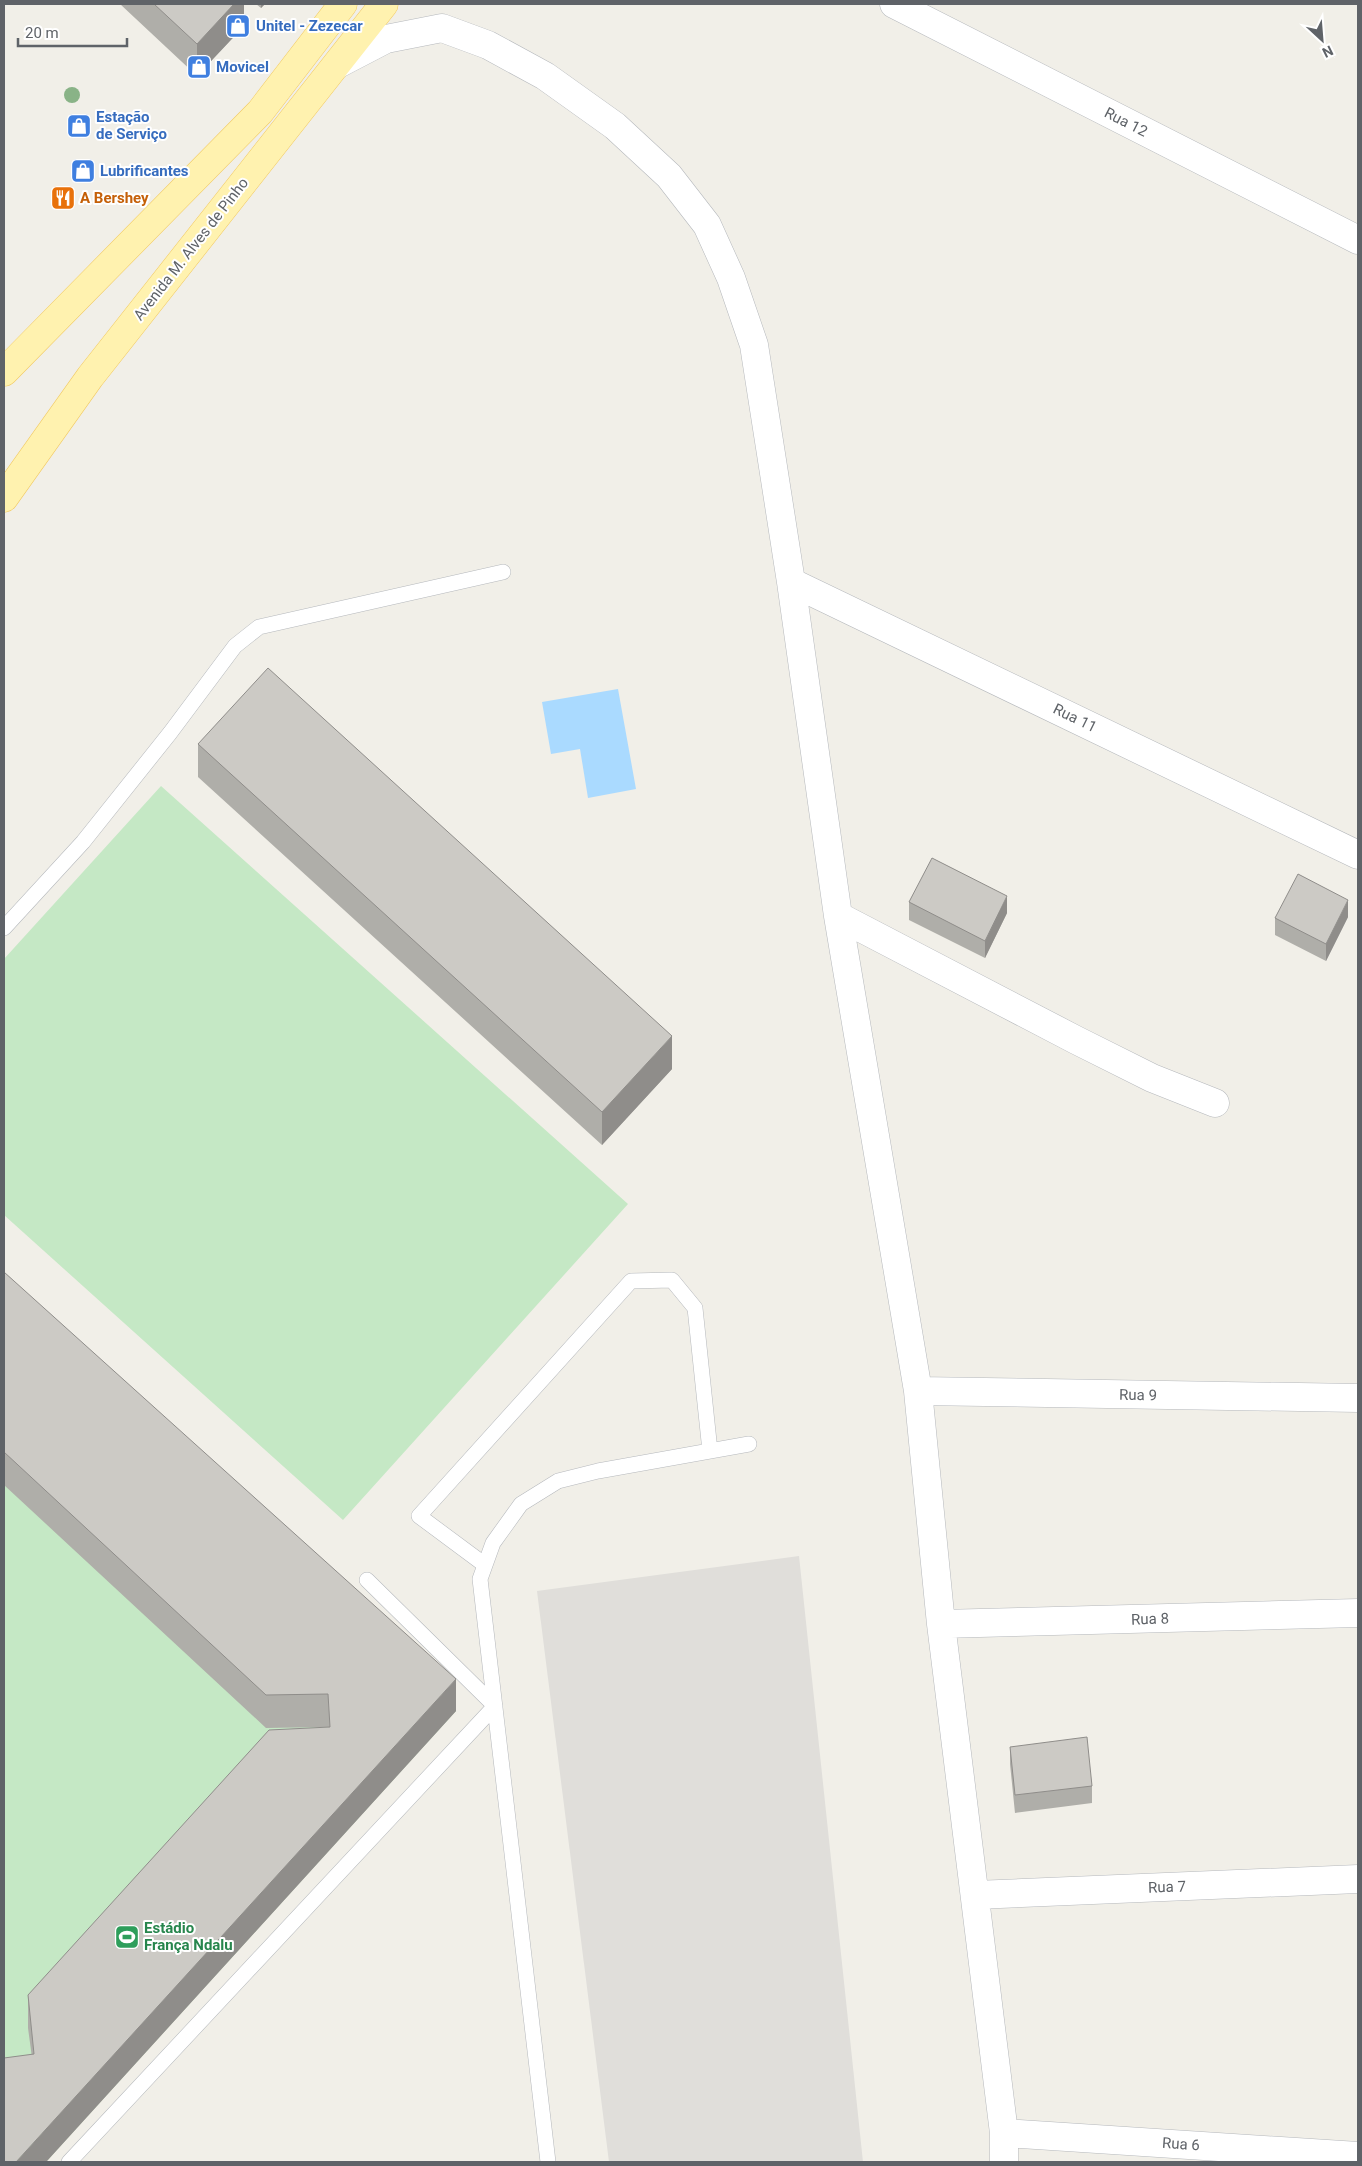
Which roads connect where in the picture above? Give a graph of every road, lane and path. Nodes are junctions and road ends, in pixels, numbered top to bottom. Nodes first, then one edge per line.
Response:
1 (344, 4) edge
2 (384, 4) edge
3 (894, 4) edge
4 (338, 64) junction
5 (1358, 240) edge
6 (4, 372) edge
7 (4, 498) edge
8 (503, 572) dead end
9 (791, 582) junction
10 (1358, 855) edge
11 (838, 916) junction
12 (4, 928) edge
13 (1215, 1102) dead end
14 (918, 1391) junction
15 (1358, 1398) edge
16 (749, 1444) dead end
17 (710, 1451) junction
18 (485, 1565) junction
19 (367, 1580) dead end
20 (1358, 1613) edge
21 (941, 1624) junction
22 (495, 1706) junction
23 (1358, 1879) edge
24 (975, 1895) junction
25 (1004, 2133) junction
26 (1358, 2156) edge
27 (69, 2162) edge
28 (548, 2162) edge
29 (1004, 2162) edge

1 - 6 main road
2 - 4 main road, Avenida M. Alves de Pinho
3 - 5 street, Rua 12
4 - 7 main road, Avenida M. Alves de Pinho
4 - 9 street
8 - 12 lane
9 - 10 street, Rua 11
9 - 11 street
11 - 13 street
11 - 14 street
14 - 15 street, Rua 9
14 - 21 street
16 - 17 lane
17 - 18 lane
17 - 18 lane
18 - 22 lane
19 - 22 lane
20 - 21 street, Rua 8
21 - 24 street
22 - 27 lane
22 - 28 lane
23 - 24 street, Rua 7
24 - 25 street
25 - 26 street, Rua 6
25 - 29 street

